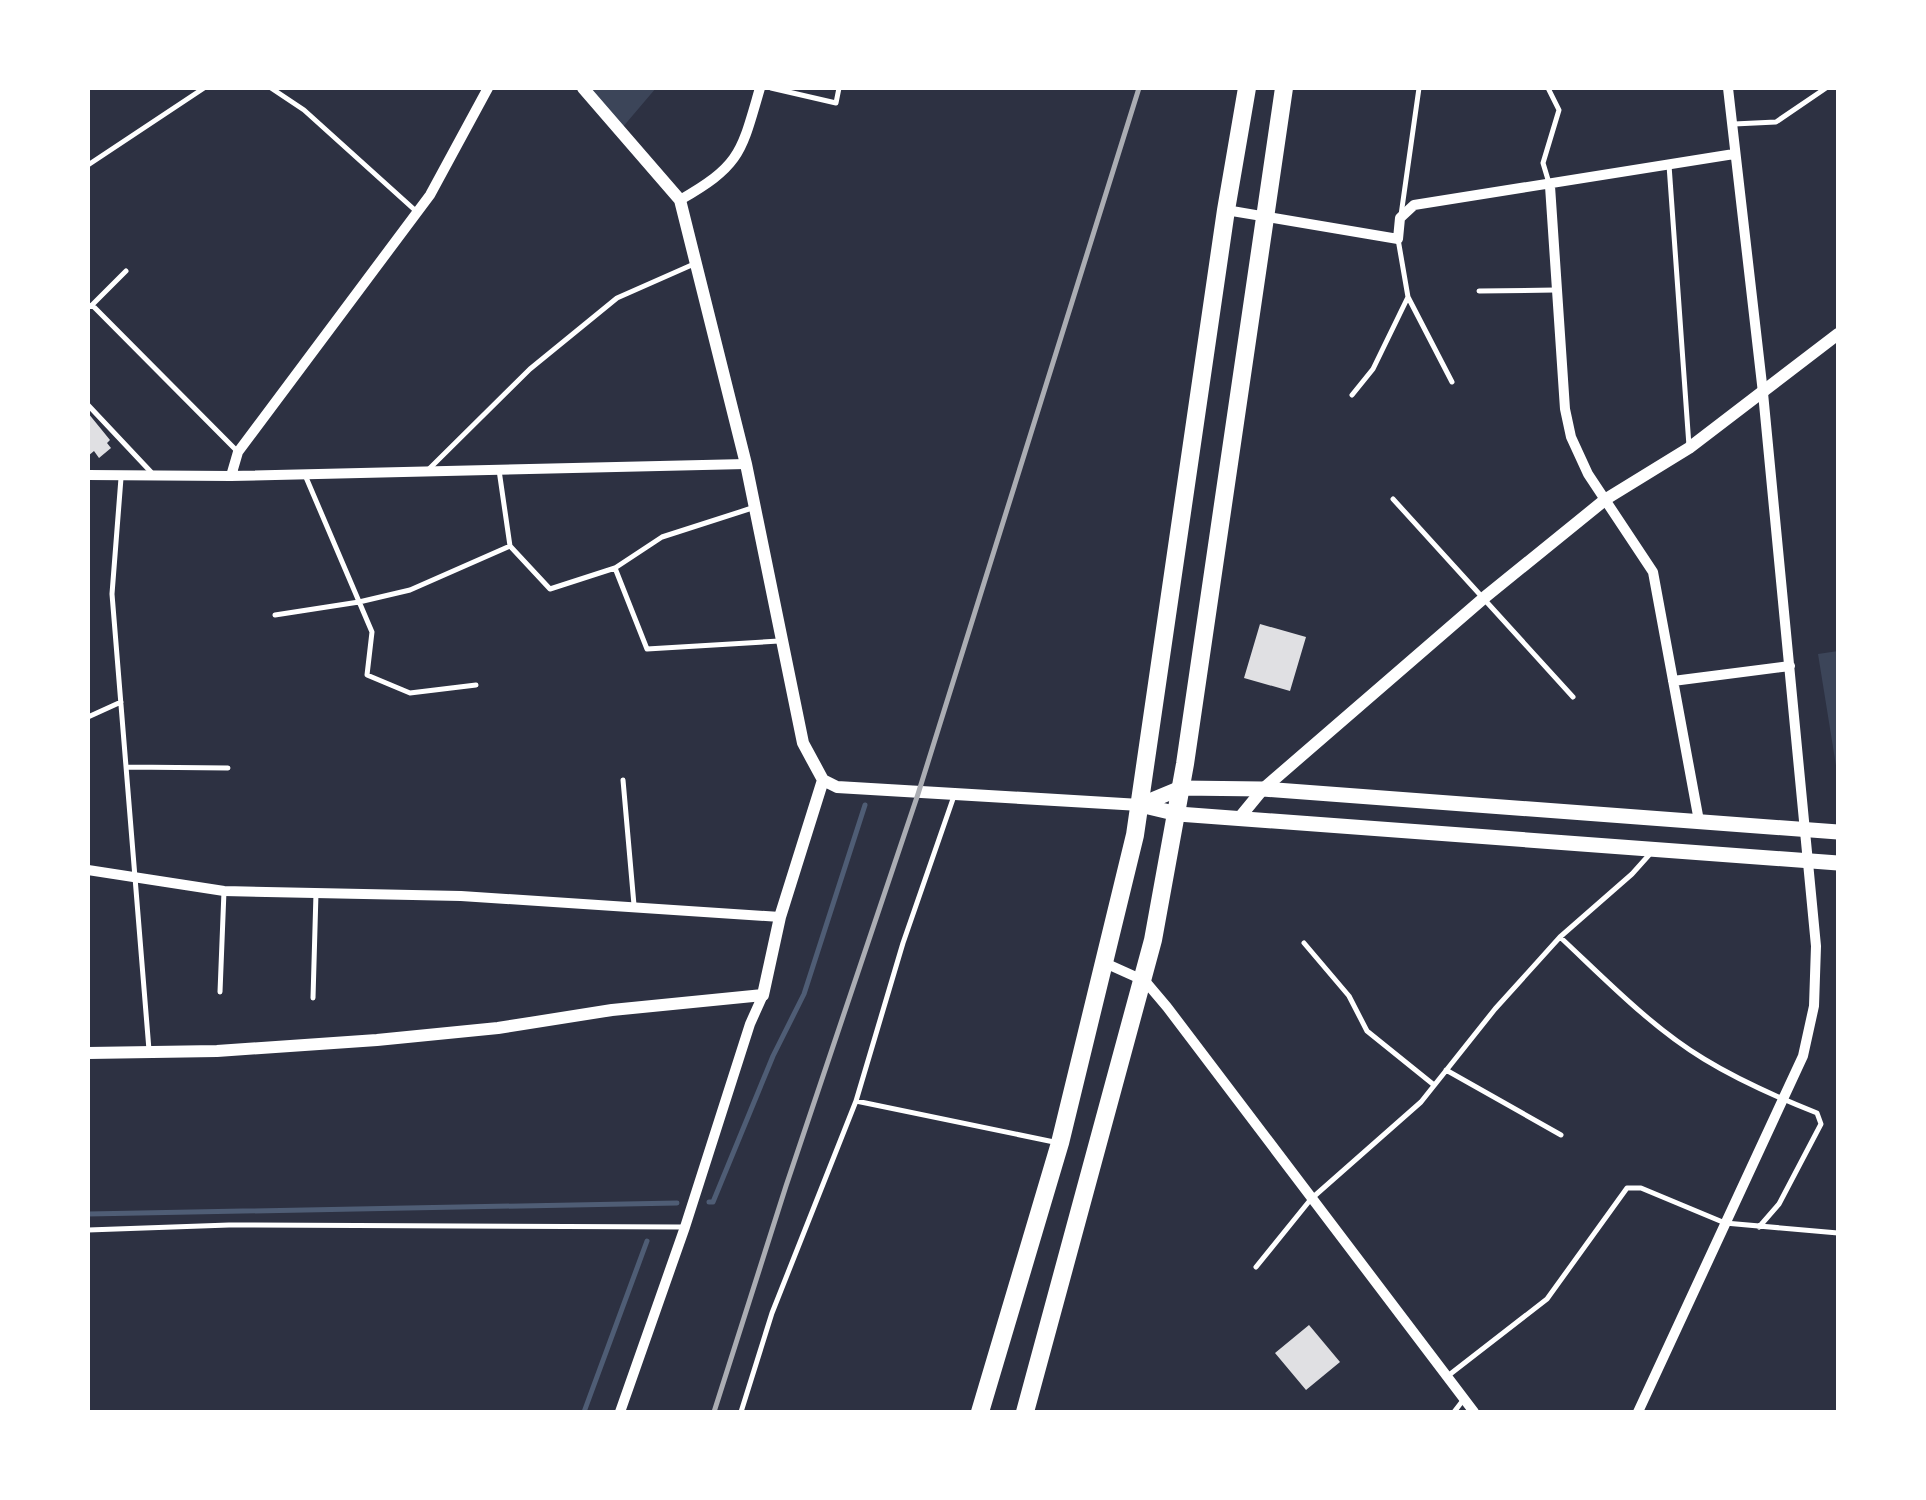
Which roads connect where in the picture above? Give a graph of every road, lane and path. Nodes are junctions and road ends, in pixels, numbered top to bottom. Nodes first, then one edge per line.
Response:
1 (204, 88) edge
2 (271, 88) edge
3 (488, 88) edge
4 (583, 88) edge
5 (760, 88) edge
6 (771, 88) edge
7 (839, 88) edge
8 (1247, 88) edge
9 (1284, 88) edge
10 (1419, 88) edge
11 (1548, 88) edge
12 (1728, 88) edge
13 (1826, 88) edge
14 (1731, 124) junction
15 (1734, 154) junction
16 (88, 165) edge
17 (1669, 165) junction
18 (1550, 186) junction
19 (680, 200) junction
20 (1226, 210) junction
21 (417, 212) junction
22 (1267, 218) junction
23 (1400, 218) junction
24 (1398, 239) junction
25 (696, 263) junction
26 (126, 271) dead end
27 (1558, 290) junction
28 (1479, 291) dead end
29 (1408, 298) junction
30 (90, 306) edge
31 (1838, 334) edge
32 (1452, 382) dead end
33 (1763, 393) junction
34 (1352, 395) dead end
35 (88, 405) edge
36 (1689, 448) junction
37 (238, 452) junction
38 (746, 464) junction
39 (499, 470) junction
40 (426, 471) junction
41 (304, 474) junction
42 (88, 475) edge
43 (121, 475) junction
44 (154, 475) junction
45 (231, 476) junction
46 (1393, 499) dead end
47 (1606, 500) junction
48 (755, 507) junction
49 (510, 546) junction
50 (614, 568) junction
51 (1485, 597) junction
52 (359, 602) junction
53 (274, 614) dead end
54 (782, 641) junction
55 (1790, 666) junction
56 (1673, 681) junction
57 (476, 685) dead end
58 (1573, 697) dead end
59 (121, 702) junction
60 (88, 717) edge
61 (126, 767) junction
62 (228, 768) dead end
63 (623, 780) dead end
64 (824, 780) junction
65 (1181, 788) junction
66 (1263, 788) junction
67 (954, 794) junction
68 (1140, 805) junction
69 (1178, 814) junction
70 (1240, 817) junction
71 (1699, 821) junction
72 (1807, 829) junction
73 (1838, 832) edge
74 (1654, 848) junction
75 (1807, 860) junction
76 (1838, 862) edge
77 (88, 870) edge
78 (135, 877) junction
79 (224, 891) junction
80 (316, 893) junction
81 (635, 908) junction
82 (780, 917) junction
83 (1560, 937) junction
84 (1304, 943) dead end
85 (1106, 964) junction
86 (1144, 981) junction
87 (220, 992) dead end
88 (763, 995) junction
89 (313, 998) dead end
90 (149, 1052) junction
91 (88, 1053) edge
92 (1446, 1070) junction
93 (1434, 1086) junction
94 (1781, 1099) junction
95 (856, 1100) junction
96 (1562, 1135) dead end
97 (1060, 1143) junction
98 (1310, 1199) junction
99 (1725, 1223) junction
100 (685, 1227) junction
101 (1759, 1227) junction
102 (88, 1230) edge
103 (1838, 1232) edge
104 (1256, 1267) dead end
105 (1446, 1377) junction
106 (1464, 1399) junction
107 (620, 1412) edge
108 (741, 1412) edge
109 (980, 1412) edge
110 (1025, 1412) edge
111 (1454, 1412) edge
112 (1474, 1412) edge
113 (1638, 1412) edge

1 - 16 lane
2 - 21 lane
3 - 21 street
4 - 19 street
5 - 19 street
6 - 7 lane
8 - 20 main road
9 - 22 main road
10 - 23 lane
11 - 18 lane
12 - 14 street
13 - 14 lane
14 - 15 street
15 - 17 street
15 - 33 street
17 - 18 street
17 - 36 lane
18 - 23 street
18 - 27 street
19 - 25 street
20 - 22 street
20 - 68 main road
21 - 37 street
22 - 24 street
22 - 65 main road
23 - 24 street
24 - 29 lane
25 - 38 street
25 - 40 lane
26 - 30 lane
27 - 28 lane
27 - 47 street
29 - 32 lane
29 - 34 lane
30 - 37 lane
31 - 33 street
33 - 36 street
33 - 55 street
35 - 44 lane
36 - 47 street
37 - 45 street
38 - 39 street
38 - 48 street
39 - 40 street
39 - 49 lane
40 - 41 street
41 - 45 street
41 - 52 lane
42 - 43 street
43 - 44 street
43 - 59 lane
44 - 45 street
46 - 51 lane
47 - 51 street
47 - 56 street
48 - 50 lane
48 - 54 street
49 - 50 lane
49 - 52 lane
50 - 54 lane
51 - 58 lane
51 - 66 street
52 - 53 lane
52 - 57 lane
54 - 64 street
55 - 56 street
55 - 72 street
56 - 71 street
59 - 60 lane
59 - 61 lane
61 - 62 lane
61 - 78 lane
63 - 81 lane
64 - 67 street
64 - 82 street
65 - 66 main road
65 - 68 main road
65 - 69 main road
66 - 70 street
66 - 71 main road
67 - 68 street
67 - 95 lane
68 - 69 main road
68 - 85 main road
69 - 70 main road
69 - 86 main road
70 - 74 main road
71 - 72 main road
72 - 73 main road
72 - 75 street
74 - 75 main road
74 - 83 lane
75 - 76 main road
75 - 94 street
77 - 78 street
78 - 79 street
78 - 90 lane
79 - 80 street
79 - 87 lane
80 - 81 street
80 - 89 lane
81 - 82 street
82 - 88 street
83 - 92 lane
83 - 94 lane
84 - 93 lane
85 - 86 street
85 - 97 main road
86 - 98 street
86 - 110 main road
88 - 90 street
88 - 100 street
90 - 91 street
92 - 93 lane
92 - 96 lane
93 - 98 lane
94 - 99 street
94 - 101 lane
95 - 97 lane
95 - 108 lane
97 - 109 main road
98 - 104 lane
98 - 105 street
99 - 101 lane
99 - 105 lane
99 - 113 street
100 - 102 lane
100 - 107 street
101 - 103 lane
105 - 106 street
106 - 111 lane
106 - 112 street

